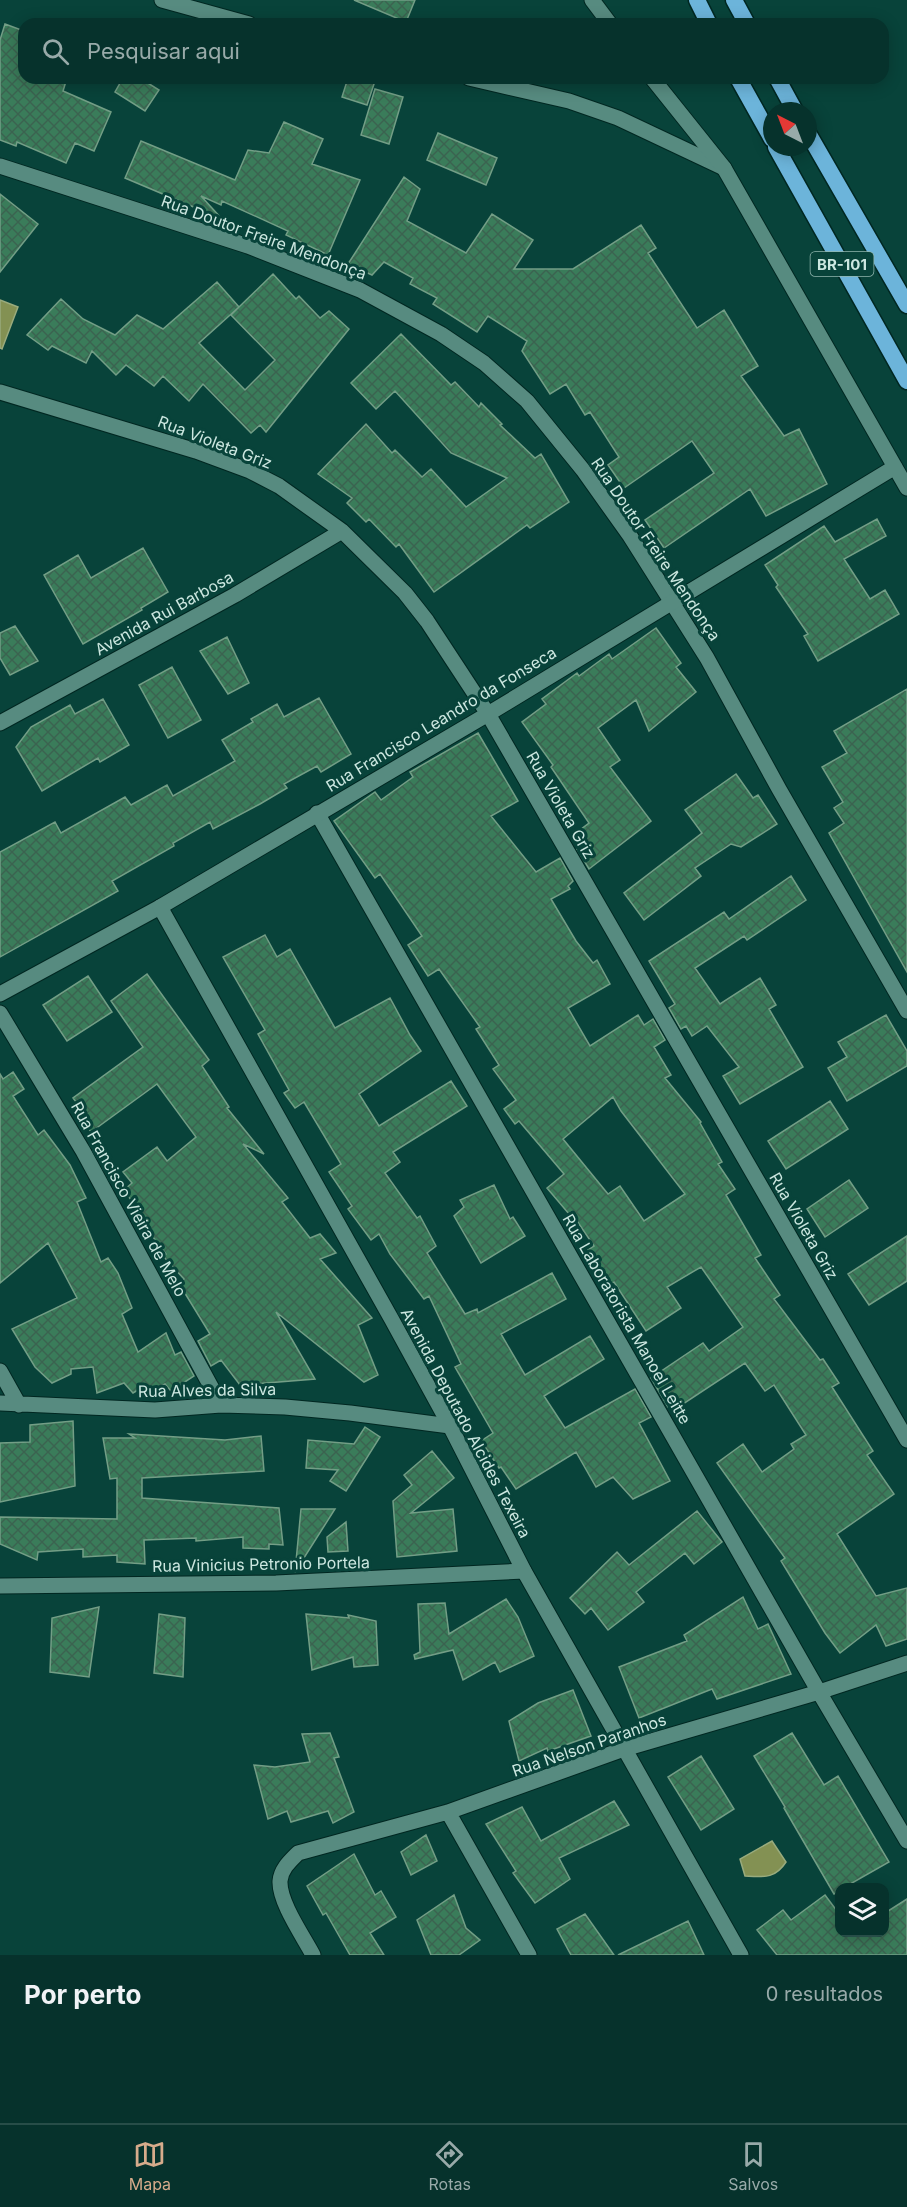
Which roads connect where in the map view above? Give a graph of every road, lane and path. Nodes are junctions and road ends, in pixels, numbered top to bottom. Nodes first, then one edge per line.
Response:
1 (162, 0) edge
2 (592, 0) edge
3 (697, 0) edge
4 (734, 0) edge
5 (227, 18) edge
6 (606, 18) edge
7 (706, 18) edge
8 (744, 18) edge
9 (495, 84) edge
10 (657, 84) edge
11 (741, 84) edge
12 (780, 84) edge
13 (790, 102) edge
14 (763, 124) edge
15 (817, 149) edge
16 (781, 156) edge
17 (0, 166) edge
18 (724, 168) junction
19 (907, 305) edge
20 (907, 381) edge
21 (0, 392) edge
22 (895, 467) junction
23 (907, 488) edge
24 (342, 531) junction
25 (671, 602) junction
26 (488, 714) junction
27 (0, 723) edge
28 (317, 813) junction
29 (160, 906) junction
30 (0, 994) edge
31 (907, 1011) edge
32 (0, 1013) edge
33 (0, 1371) edge
34 (0, 1403) edge
35 (19, 1405) junction
36 (221, 1405) junction
37 (450, 1426) junction
38 (907, 1440) edge
39 (524, 1571) junction
40 (0, 1586) edge
41 (907, 1663) edge
42 (819, 1692) junction
43 (624, 1749) junction
44 (448, 1812) junction
45 (907, 1841) edge
46 (314, 1955) edge
47 (529, 1955) edge
48 (741, 1955) edge

1 - 5 street
2 - 6 street
3 - 7 highway
4 - 8 highway
9 - 18 street
10 - 18 street
11 - 14 highway
12 - 13 highway
15 - 19 highway, BR-101
16 - 20 highway, BR-101
17 - 25 street, Rua Doutor Freire Mendonça
18 - 22 street
21 - 24 street, Rua Violeta Griz
22 - 23 street
22 - 25 street, Rua Francisco Leandro da Fonseca
24 - 26 street, Rua Violeta Griz
24 - 27 street, Avenida Rui Barbosa
25 - 26 street, Rua Francisco Leandro da Fonseca
25 - 31 street, Rua Doutor Freire Mendonça
26 - 28 street, Rua Francisco Leandro da Fonseca
26 - 38 street, Rua Violeta Griz
28 - 29 street, Rua Francisco Leandro da Fonseca
28 - 42 street, Rua Laboratorista Manoel Leitte
29 - 30 street, Rua Francisco Leandro da Fonseca
29 - 37 street, Avenida Deputado Alcides Texeira
32 - 36 street, Rua Francisco Vieira de Melo
33 - 35 street
34 - 35 street, Rua Alves da Silva
35 - 36 street, Rua Alves da Silva
36 - 37 street, Rua Alves da Silva
37 - 39 street, Avenida Deputado Alcides Texeira
39 - 40 street, Rua Vinicius Petronio Portela
39 - 43 street, Avenida Deputado Alcides Texeira
41 - 42 street, Rua Nelson Paranhos
42 - 43 street, Rua Nelson Paranhos
42 - 45 street, Rua Laboratorista Manoel Leitte
43 - 44 street, Rua Nelson Paranhos
43 - 48 street, Avenida Deputado Alcides Texeira
44 - 46 street, Rua Nelson Paranhos
44 - 47 street

